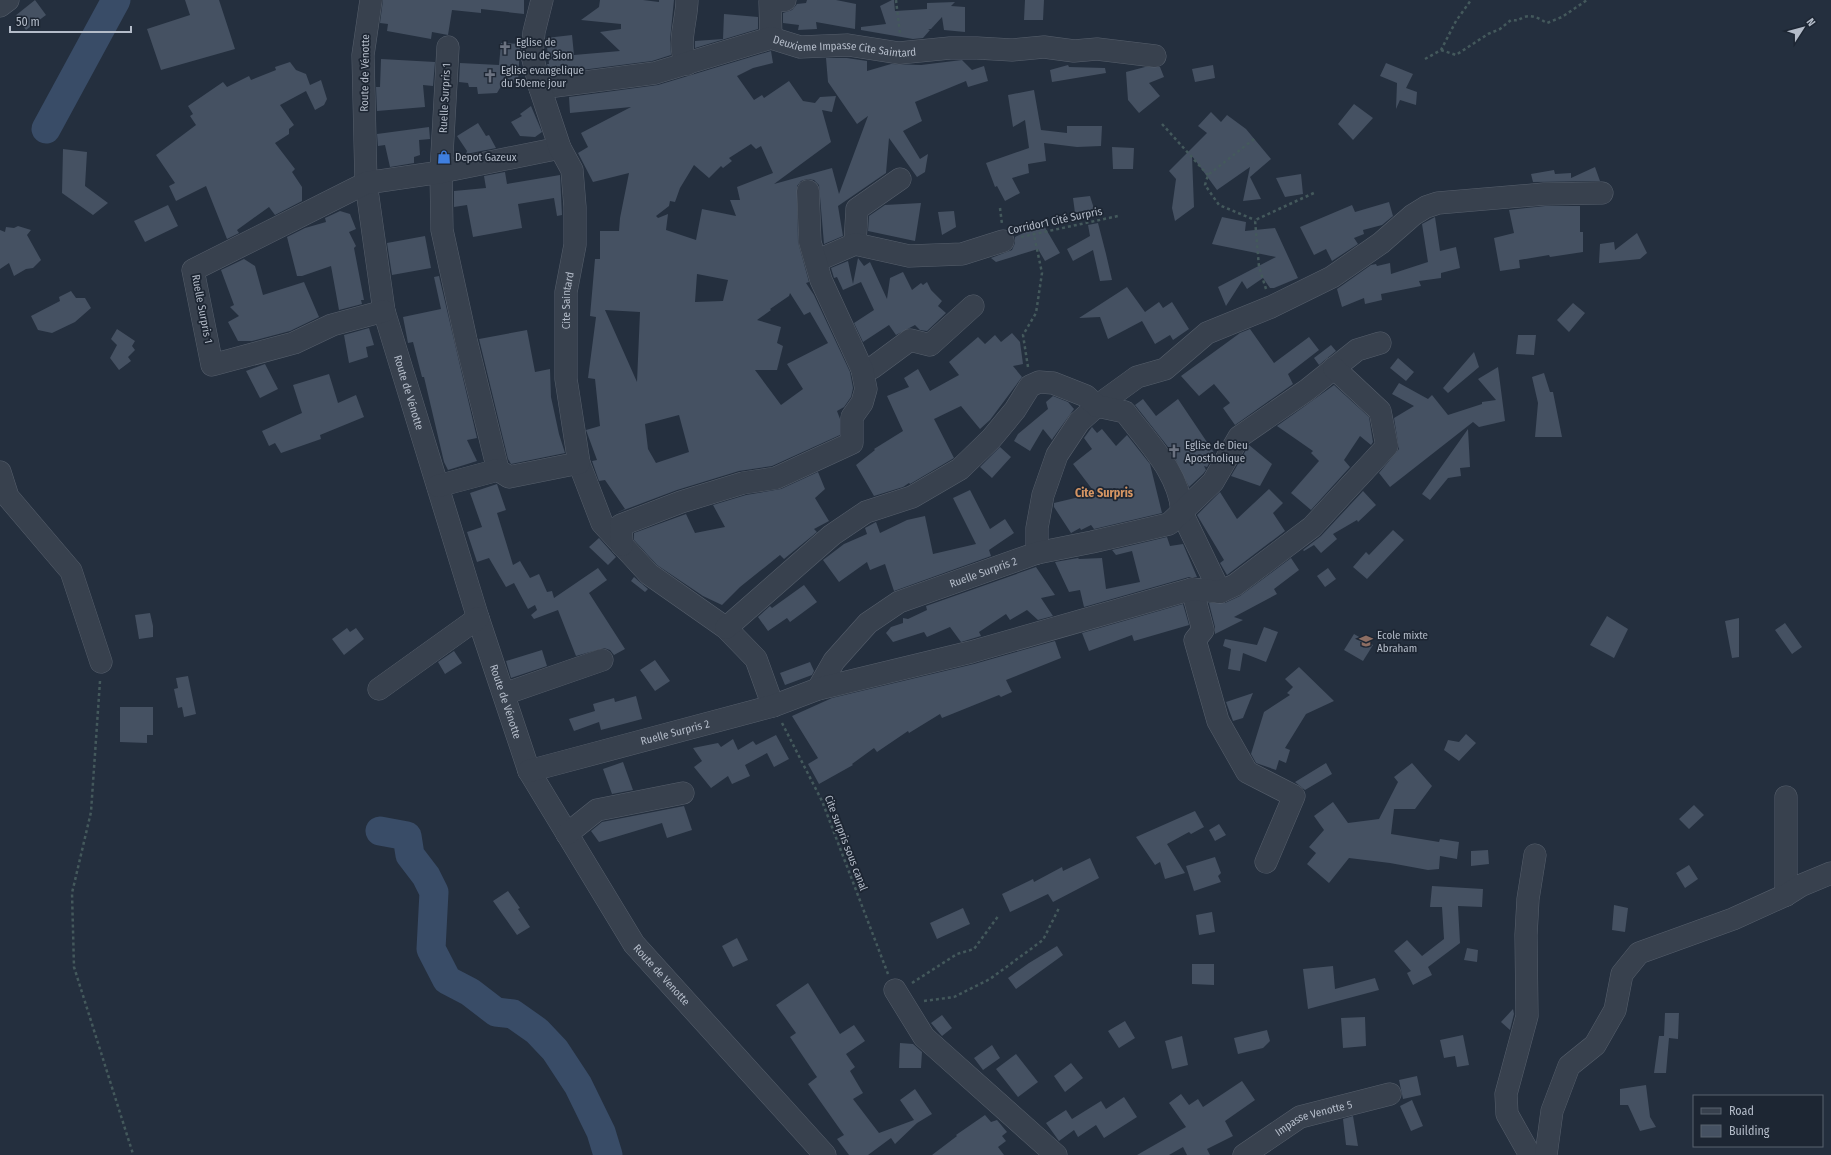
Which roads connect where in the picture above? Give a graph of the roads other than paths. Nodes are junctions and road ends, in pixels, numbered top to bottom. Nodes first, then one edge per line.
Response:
1 (8, 0) edge
2 (371, 0) edge
3 (542, 0) edge
4 (687, 0) edge
5 (785, 0) edge
6 (0, 6) edge
7 (771, 38) junction
8 (448, 47) dead end
9 (1155, 56) dead end
10 (687, 64) junction
11 (540, 88) junction
12 (560, 148) junction
13 (441, 172) junction
14 (900, 179) dead end
15 (366, 183) junction
16 (808, 191) dead end
17 (1602, 193) dead end
18 (1003, 240) road end
19 (855, 244) junction
20 (816, 261) junction
21 (973, 306) dead end
22 (384, 311) junction
23 (1380, 343) dead end
24 (1334, 368) junction
25 (862, 369) junction
26 (1097, 406) junction
27 (579, 463) junction
28 (498, 470) junction
29 (0, 472) edge
30 (438, 486) junction
31 (1182, 513) junction
32 (622, 545) junction
33 (1036, 553) junction
34 (1192, 589) junction
35 (1220, 592) junction
36 (478, 618) junction
37 (726, 628) junction
38 (602, 660) dead end
39 (102, 662) road end
40 (379, 689) dead end
41 (818, 689) junction
42 (504, 694) junction
43 (773, 706) junction
44 (530, 772) junction
45 (683, 793) dead end
46 (1786, 797) dead end
47 (567, 834) junction
48 (1534, 855) dead end
49 (1266, 862) dead end
50 (1831, 873) edge
51 (1786, 896) junction
52 (895, 990) road end
53 (1390, 1094) dead end
54 (825, 1155) edge
55 (1056, 1155) edge
56 (1244, 1155) edge
57 (1530, 1155) edge
58 (1546, 1155) edge

1 - 6 street
2 - 15 street, Route de Vénotte
3 - 11 street, Cite Saintard
4 - 10 street
5 - 7 street
7 - 9 street, Deuxieme Impasse Cite Saintard
7 - 10 street, Deuxieme Impasse Cite Saintard
8 - 13 street, Ruelle Surpris 1
10 - 11 street, Deuxieme Impasse Cite Saintard
11 - 12 street, Cite Saintard
12 - 13 street, Ruelle Surpris 1
12 - 27 street, Cite Saintard
13 - 15 street, Ruelle Surpris 1
13 - 28 street, Ruelle Surpris 1
14 - 19 street
15 - 22 street, Route de Vénotte
15 - 22 street, Ruelle Surpris 1
16 - 20 street
17 - 26 street
18 - 19 street
19 - 20 street
20 - 25 street
21 - 25 street
22 - 30 street, Route de Vénotte
23 - 24 street, Ruelle Surpris 2
24 - 31 street, Ruelle Surpris 2
24 - 35 street
25 - 32 street
26 - 31 street
26 - 33 street
26 - 37 street
27 - 28 street
27 - 32 street, Cite Saintard
28 - 30 street
29 - 39 street
30 - 36 street, Route de Vénotte
31 - 33 street, Ruelle Surpris 2
31 - 35 street
32 - 37 street, Cite Saintard
33 - 41 street, Ruelle Surpris 2
34 - 35 street
34 - 41 street, Ruelle Surpris 2
34 - 49 street
36 - 40 street
36 - 42 street, Route de Vénotte
37 - 43 street, Cite Saintard
38 - 42 street
41 - 43 street, Ruelle Surpris 2
42 - 44 street, Route de Vénotte
43 - 44 street, Ruelle Surpris 2
44 - 47 street, Route de Venotte
45 - 47 street
46 - 51 street
47 - 54 street, Route de Venotte
48 - 57 street
50 - 51 street
51 - 58 street
52 - 55 street
53 - 56 street, Impasse Venotte 5

